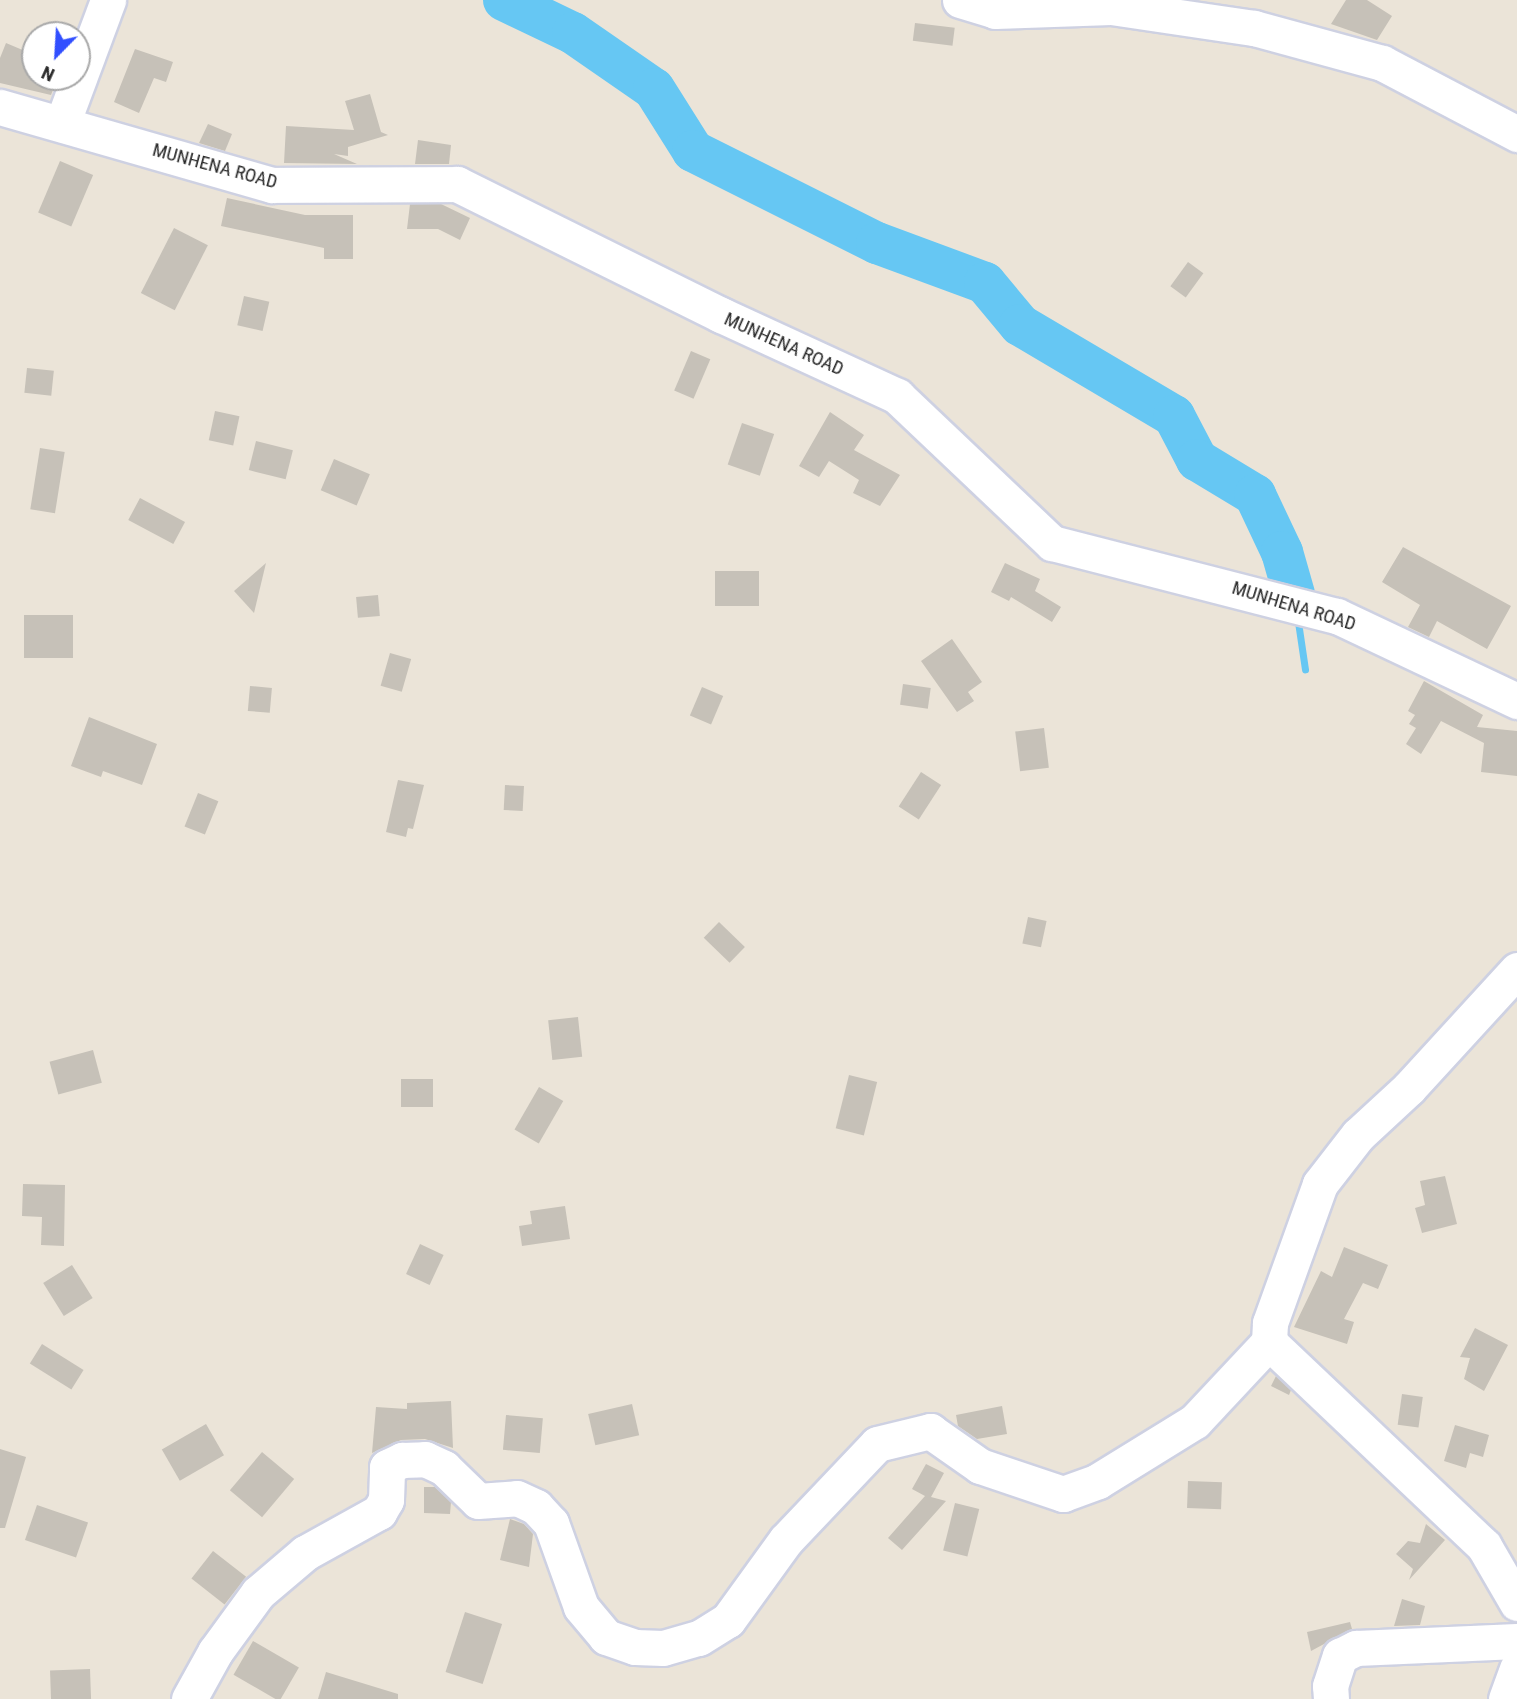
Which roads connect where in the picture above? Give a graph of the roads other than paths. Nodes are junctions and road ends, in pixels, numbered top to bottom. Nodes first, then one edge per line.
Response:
1 (108, 0) edge
2 (960, 0) edge
3 (0, 107) edge
4 (62, 124) junction
5 (1517, 134) edge
6 (1517, 701) edge
7 (1517, 970) edge
8 (1269, 1342) junction
9 (1517, 1603) edge
10 (1517, 1640) edge
11 (1517, 1668) edge
12 (189, 1699) edge
13 (1331, 1699) edge
14 (1506, 1699) edge

1 - 4 street
2 - 5 street
3 - 4 street, MUNHENA ROAD
4 - 6 street, MUNHENA ROAD
7 - 8 street
8 - 9 street
8 - 12 street
10 - 13 street
11 - 14 street

